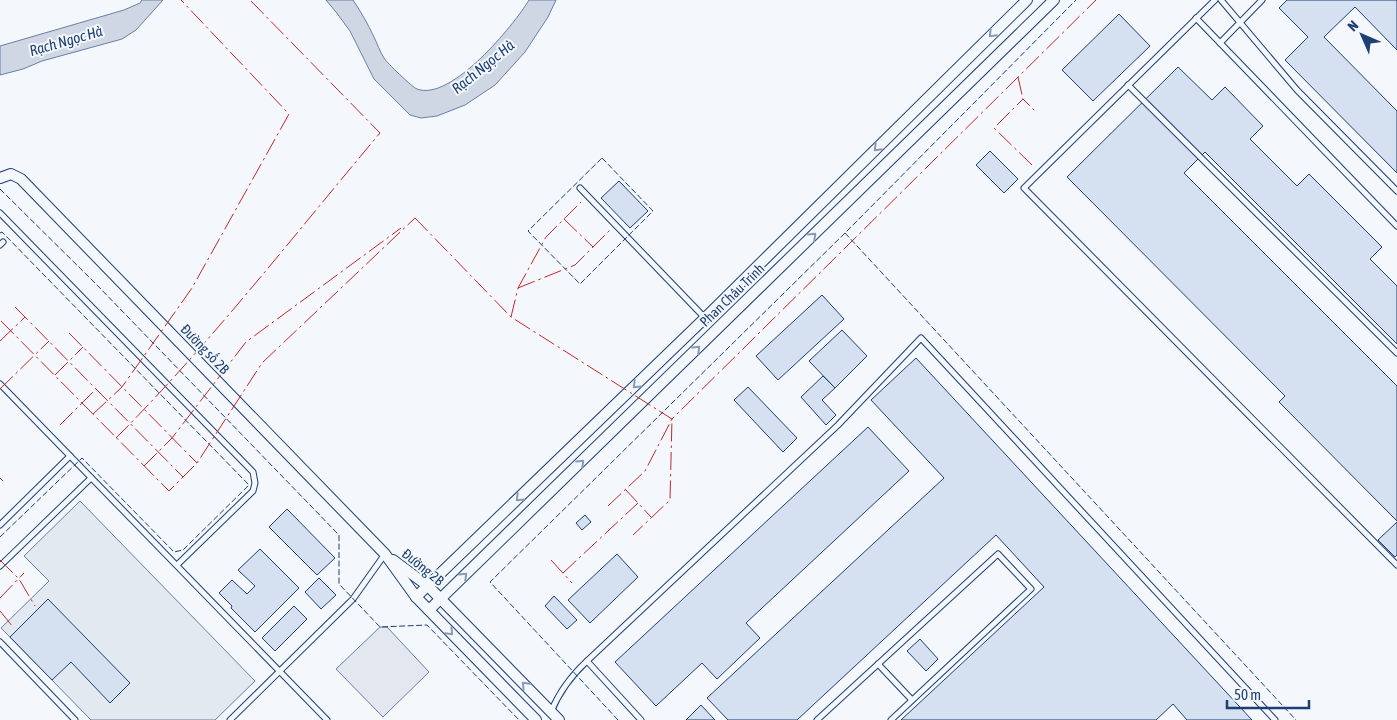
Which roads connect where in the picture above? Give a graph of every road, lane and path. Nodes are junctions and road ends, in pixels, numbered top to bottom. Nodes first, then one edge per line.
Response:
1 (1027, 0) edge
2 (1054, 0) edge
3 (1214, 0) edge
4 (1221, 0) edge
5 (1262, 0) edge
6 (1196, 18) junction
7 (1240, 23) junction
8 (1220, 43) junction
9 (1128, 86) junction
10 (0, 178) edge
11 (580, 188) dead end
12 (1397, 192) edge
13 (0, 213) edge
14 (1397, 226) edge
15 (705, 318) junction
16 (1397, 353) edge
17 (0, 384) edge
18 (70, 456) junction
19 (91, 478) junction
20 (0, 524) edge
21 (385, 554) junction
22 (176, 565) junction
23 (1397, 565) edge
24 (0, 566) edge
25 (428, 586) junction
26 (416, 597) junction
27 (441, 599) junction
28 (429, 610) junction
29 (0, 642) edge
30 (587, 661) junction
31 (878, 664) junction
32 (280, 672) junction
33 (912, 700) junction
34 (551, 712) junction
35 (75, 720) edge
36 (230, 720) edge
37 (327, 720) edge
38 (536, 720) edge
39 (559, 720) edge
40 (641, 720) edge
41 (817, 720) edge
42 (891, 720) edge
43 (1275, 720) edge

1 -> 15 street, Phan Châu Trinh
27 -> 2 street, Phan Châu Trinh
3 - 6 lane
4 - 7 lane
5 - 7 lane
6 - 8 lane
6 - 9 lane
7 - 8 lane
7 - 12 lane
8 - 14 lane
9 - 16 lane
9 - 23 lane
10 - 21 street, Đường số 2B
11 - 15 lane
13 - 22 lane
15 -> 25 street, Phan Châu Trinh
17 - 18 lane
18 - 19 lane
18 - 20 lane
19 - 22 lane
19 - 24 lane
21 - 25 street, Đường 2B
21 - 26 street, Đường 2B
21 - 32 lane
22 - 32 lane
25 - 26 street, Phan Châu Trinh
25 - 27 street, Đường 2B
26 - 28 street, Đường 2B
27 - 28 street, Phan Châu Trinh
34 -> 27 street, Đường 2B
28 -> 38 street, Đường 2B
29 - 35 lane
30 - 34 lane
30 - 40 lane
30 - 43 lane
31 - 33 lane
31 - 33 lane
31 - 41 lane
32 - 36 lane
32 - 37 lane
33 - 42 lane
34 - 39 street, Đường 2B

